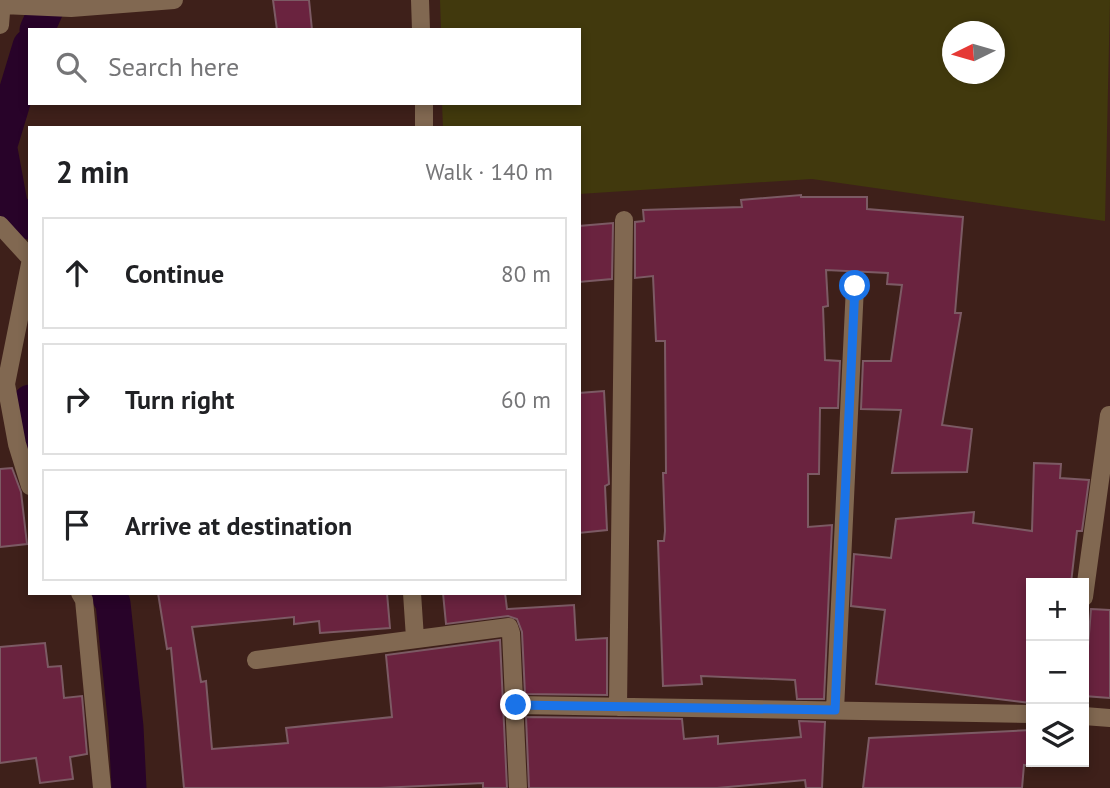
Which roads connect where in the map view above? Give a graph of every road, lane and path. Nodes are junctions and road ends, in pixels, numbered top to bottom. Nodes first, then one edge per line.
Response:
1 (174, 0) edge
2 (420, 0) edge
3 (2, 3) edge
4 (0, 25) edge
5 (421, 28) edge
6 (424, 105) edge
7 (425, 126) edge
8 (624, 220) dead end
9 (0, 225) edge
10 (28, 256) edge
11 (28, 274) edge
12 (855, 286) dead end
13 (1109, 415) edge
14 (28, 480) edge
15 (1087, 578) edge
16 (81, 595) edge
17 (412, 595) edge
18 (415, 638) junction
19 (256, 660) dead end
20 (516, 705) junction
21 (618, 706) junction
22 (835, 710) junction
23 (1026, 714) edge
24 (1089, 716) edge
25 (1110, 718) edge
26 (102, 788) edge
27 (518, 788) edge

1 - 3 street
2 - 5 street
3 - 4 street
6 - 7 street
8 - 21 street
9 - 10 street
11 - 14 street
12 - 22 street
13 - 15 street
16 - 26 street
17 - 18 street
18 - 19 street
18 - 20 street
20 - 21 street
20 - 27 street
21 - 22 street
22 - 23 street
24 - 25 street

